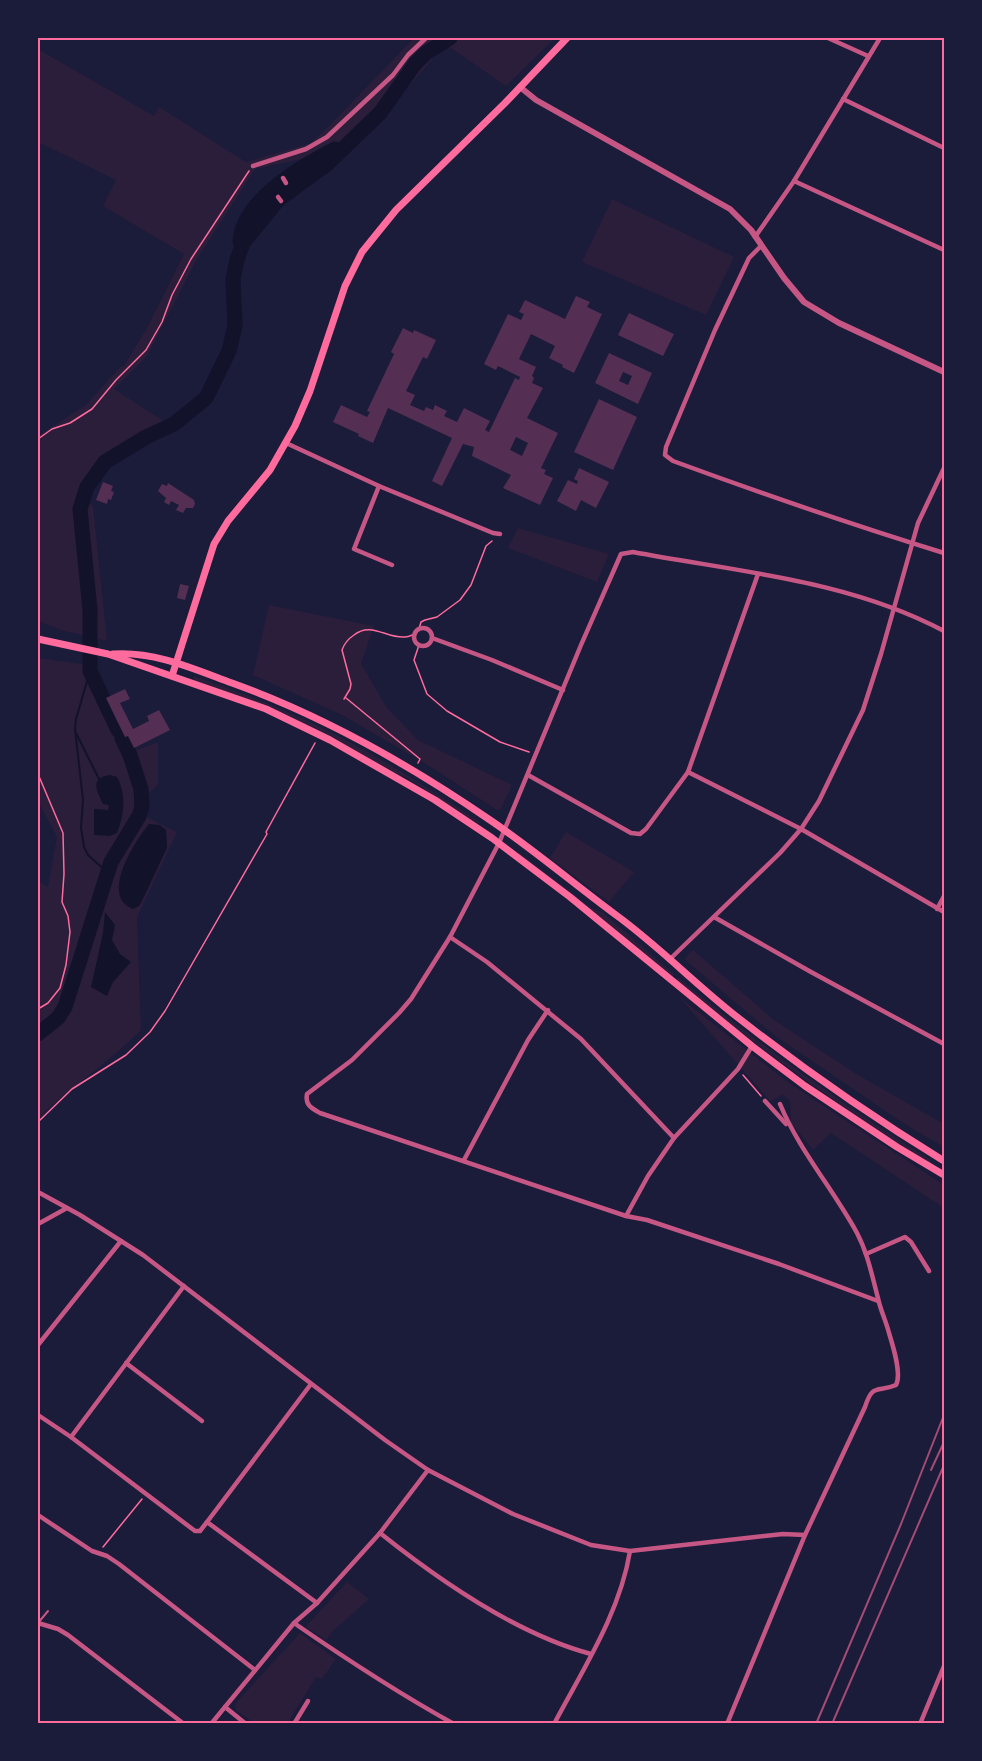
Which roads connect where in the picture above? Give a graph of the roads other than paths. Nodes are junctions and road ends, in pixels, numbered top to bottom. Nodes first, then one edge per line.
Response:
1 (426, 38) edge
2 (567, 38) edge
3 (828, 38) edge
4 (880, 38) edge
5 (868, 56) junction
6 (520, 87) junction
7 (843, 99) junction
8 (945, 148) edge
9 (253, 166) road end
10 (794, 181) junction
11 (755, 237) junction
12 (760, 246) junction
13 (945, 250) edge
14 (945, 372) edge
15 (286, 443) junction
16 (945, 468) edge
17 (379, 486) junction
18 (500, 534) road end
19 (912, 543) junction
20 (945, 553) edge
21 (392, 565) dead end
22 (758, 574) junction
23 (894, 607) junction
24 (945, 631) edge
25 (38, 639) edge
26 (432, 639) junction
27 (108, 654) junction
28 (177, 662) junction
29 (172, 676) junction
30 (563, 690) junction
31 (688, 772) junction
32 (528, 775) junction
33 (801, 829) junction
34 (504, 830) junction
35 (499, 843) junction
36 (945, 896) edge
37 (938, 909) junction
38 (945, 912) edge
39 (714, 917) junction
40 (450, 937) junction
41 (669, 960) junction
42 (548, 1010) junction
43 (945, 1044) edge
44 (752, 1046) junction
45 (765, 1101) road end
46 (780, 1104) dead end
47 (790, 1128) junction
48 (674, 1138) junction
49 (464, 1160) junction
50 (945, 1161) edge
51 (945, 1175) edge
52 (38, 1192) edge
53 (67, 1208) junction
54 (626, 1216) junction
55 (38, 1224) edge
56 (121, 1241) junction
57 (866, 1254) junction
58 (929, 1270) dead end
59 (184, 1286) junction
60 (878, 1301) junction
61 (38, 1345) edge
62 (126, 1363) junction
63 (311, 1384) junction
64 (38, 1415) edge
65 (202, 1421) dead end
66 (71, 1437) junction
67 (428, 1470) junction
68 (38, 1515) edge
69 (207, 1522) junction
70 (380, 1533) junction
71 (806, 1535) junction
72 (630, 1551) junction
73 (317, 1603) junction
74 (48, 1611) dead end
75 (38, 1623) edge
76 (294, 1623) junction
77 (591, 1654) junction
78 (945, 1666) edge
79 (255, 1670) junction
80 (308, 1701) dead end
81 (225, 1707) junction
82 (184, 1724) edge
83 (211, 1724) edge
84 (246, 1724) edge
85 (294, 1724) edge
86 (454, 1724) edge
87 (554, 1724) edge
88 (727, 1724) edge
89 (920, 1724) edge

1 - 9 street
2 - 6 main road
3 - 5 street
4 - 5 street
5 - 7 street
6 - 11 street
6 - 15 main road
7 - 8 street
7 - 10 street
10 - 11 street
10 - 13 street
11 - 12 street
12 - 14 street
12 - 19 street
15 - 17 street
15 - 28 main road
16 - 19 street
17 - 18 street
17 - 21 street
19 - 20 street
19 - 23 street
22 - 23 street
22 - 30 street
22 - 31 street
23 - 24 street
23 - 33 street
25 - 27 main road
26 - 26 street
26 - 30 street
27 - 28 main road
27 - 29 main road
28 - 29 main road
28 - 34 main road
29 - 35 main road
30 - 32 street
31 - 32 street
31 - 33 street
32 - 34 street
33 - 37 street
33 - 39 street
34 - 35 street
34 - 41 main road
35 - 40 street
35 - 44 main road
36 - 37 street
37 - 38 street
39 - 41 street
39 - 43 street
40 - 42 street
40 - 49 street
41 - 50 main road
42 - 48 street
42 - 49 street
44 - 48 street
44 - 51 main road
45 - 47 street
46 - 47 street
47 - 57 street
48 - 54 street
49 - 54 street
52 - 53 street
53 - 55 street
53 - 56 street
54 - 60 street
56 - 59 street
56 - 61 street
57 - 58 street
57 - 60 street
59 - 62 street
59 - 63 street
60 - 71 street
62 - 65 street
62 - 66 street
63 - 67 street
63 - 69 street
64 - 66 street
66 - 69 street
67 - 70 street
67 - 72 street
68 - 79 street
69 - 73 street
70 - 73 street
70 - 77 street
71 - 72 street
71 - 88 street
72 - 77 street
73 - 76 street
74 - 75 lane
75 - 82 street
76 - 79 street
76 - 86 street
77 - 87 street
78 - 89 street
79 - 81 street
80 - 85 street
81 - 83 street
81 - 84 street

